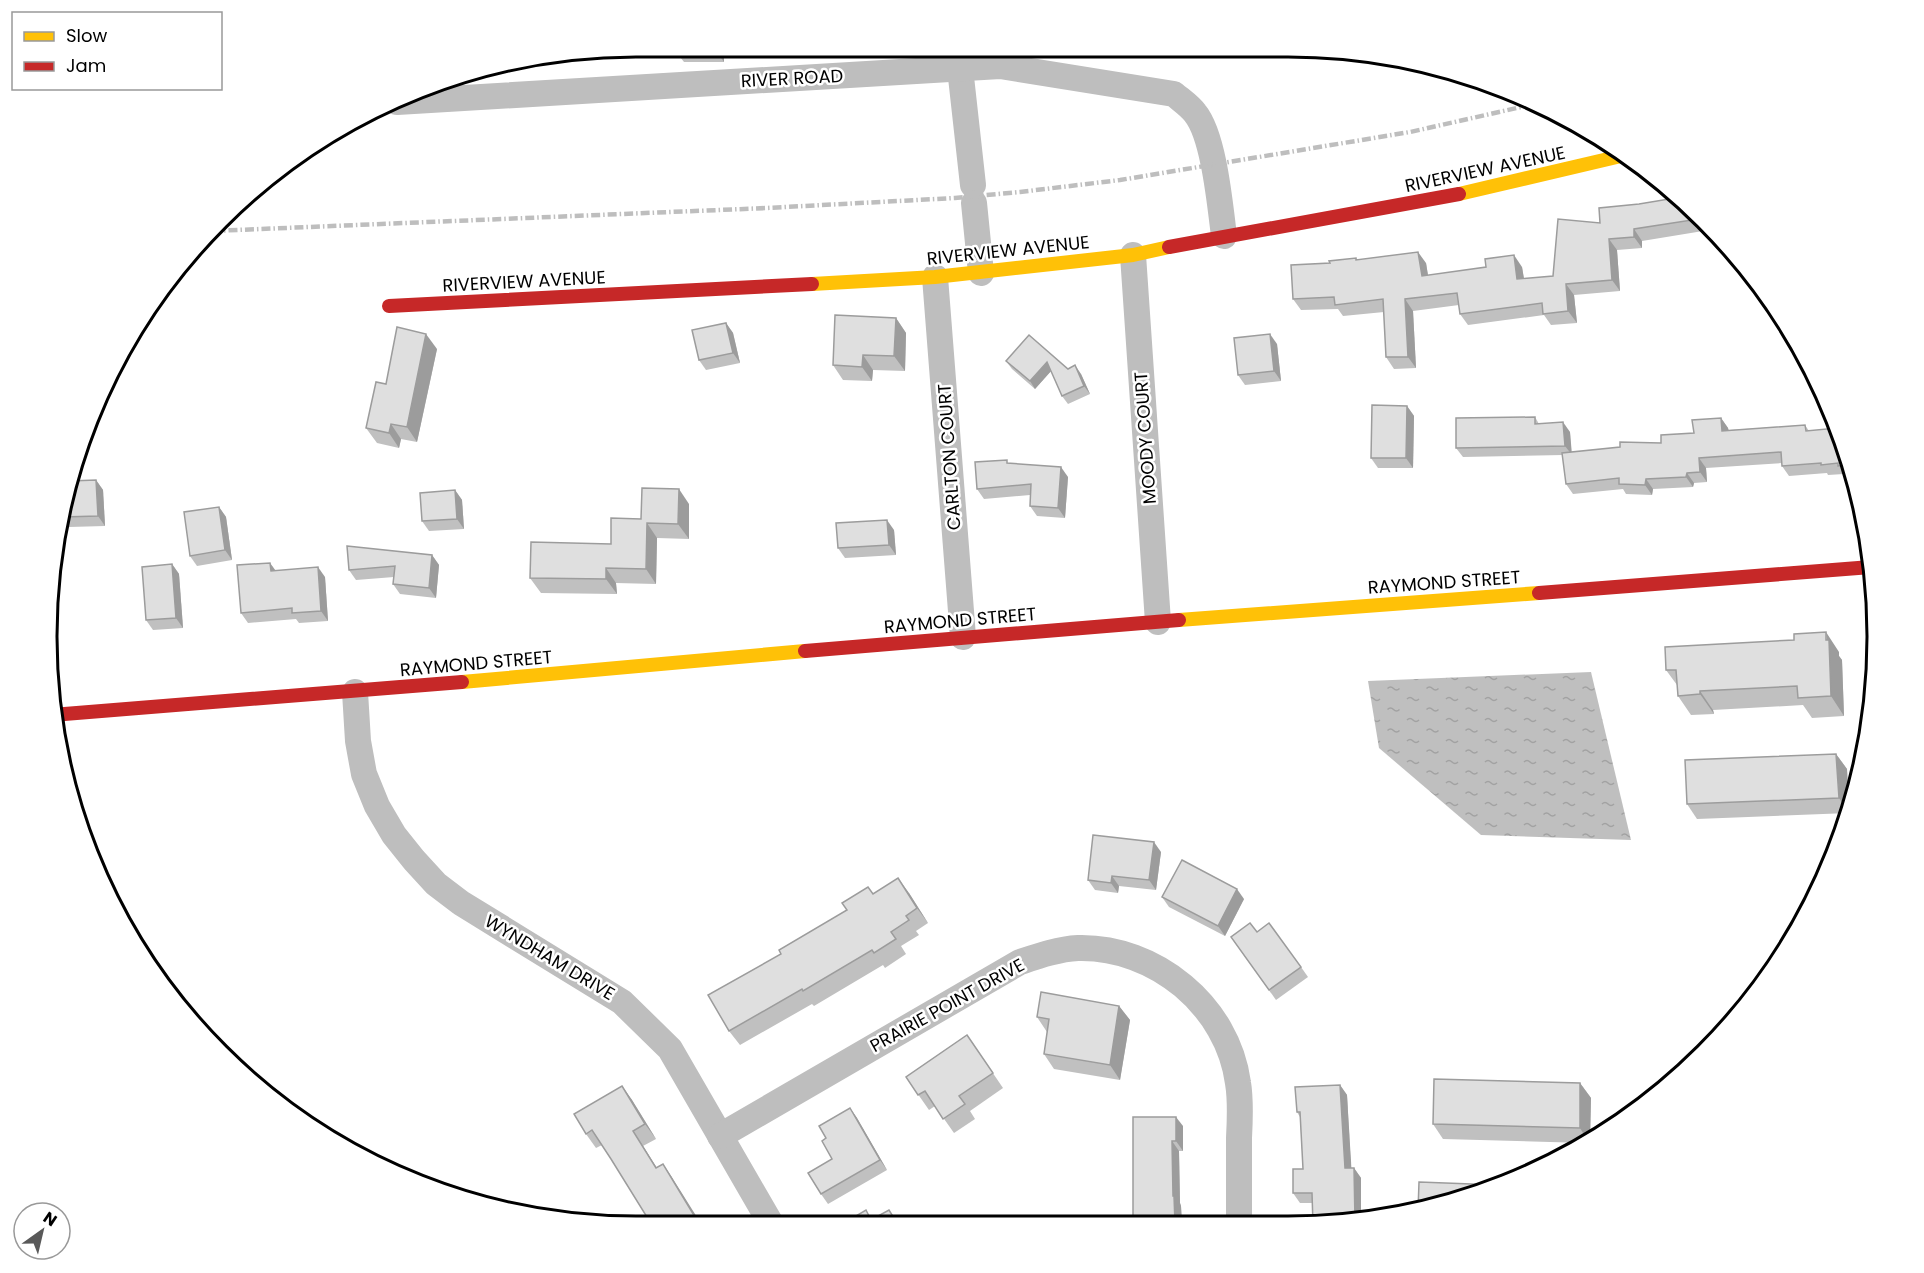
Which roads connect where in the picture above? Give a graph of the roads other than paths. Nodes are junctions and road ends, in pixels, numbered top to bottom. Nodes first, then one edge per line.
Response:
1 (960, 68) junction
2 (415, 101) edge
3 (1613, 158) edge
4 (1224, 236) junction
5 (1133, 255) junction
6 (981, 273) junction
7 (935, 277) junction
8 (389, 306) dead end
9 (1863, 568) edge
10 (1158, 622) junction
11 (963, 637) junction
12 (355, 692) junction
13 (62, 714) edge
14 (720, 1136) junction
15 (767, 1216) edge
16 (1239, 1216) edge

1 - 2 street, RIVER ROAD
1 - 4 street, RIVER ROAD
1 - 6 street
3 - 4 street, RIVERVIEW AVENUE
4 - 5 street, RIVERVIEW AVENUE
5 - 6 street, RIVERVIEW AVENUE
5 - 10 street, MOODY COURT
6 - 7 street, RIVERVIEW AVENUE
7 - 8 street, RIVERVIEW AVENUE
7 - 11 street, CARLTON COURT
9 - 10 street, RAYMOND STREET
10 - 11 street, RAYMOND STREET
11 - 12 street, RAYMOND STREET
12 - 13 street, RAYMOND STREET
12 - 14 street, WYNDHAM DRIVE
14 - 15 street, WYNDHAM DRIVE
14 - 16 street, PRAIRIE POINT DRIVE

